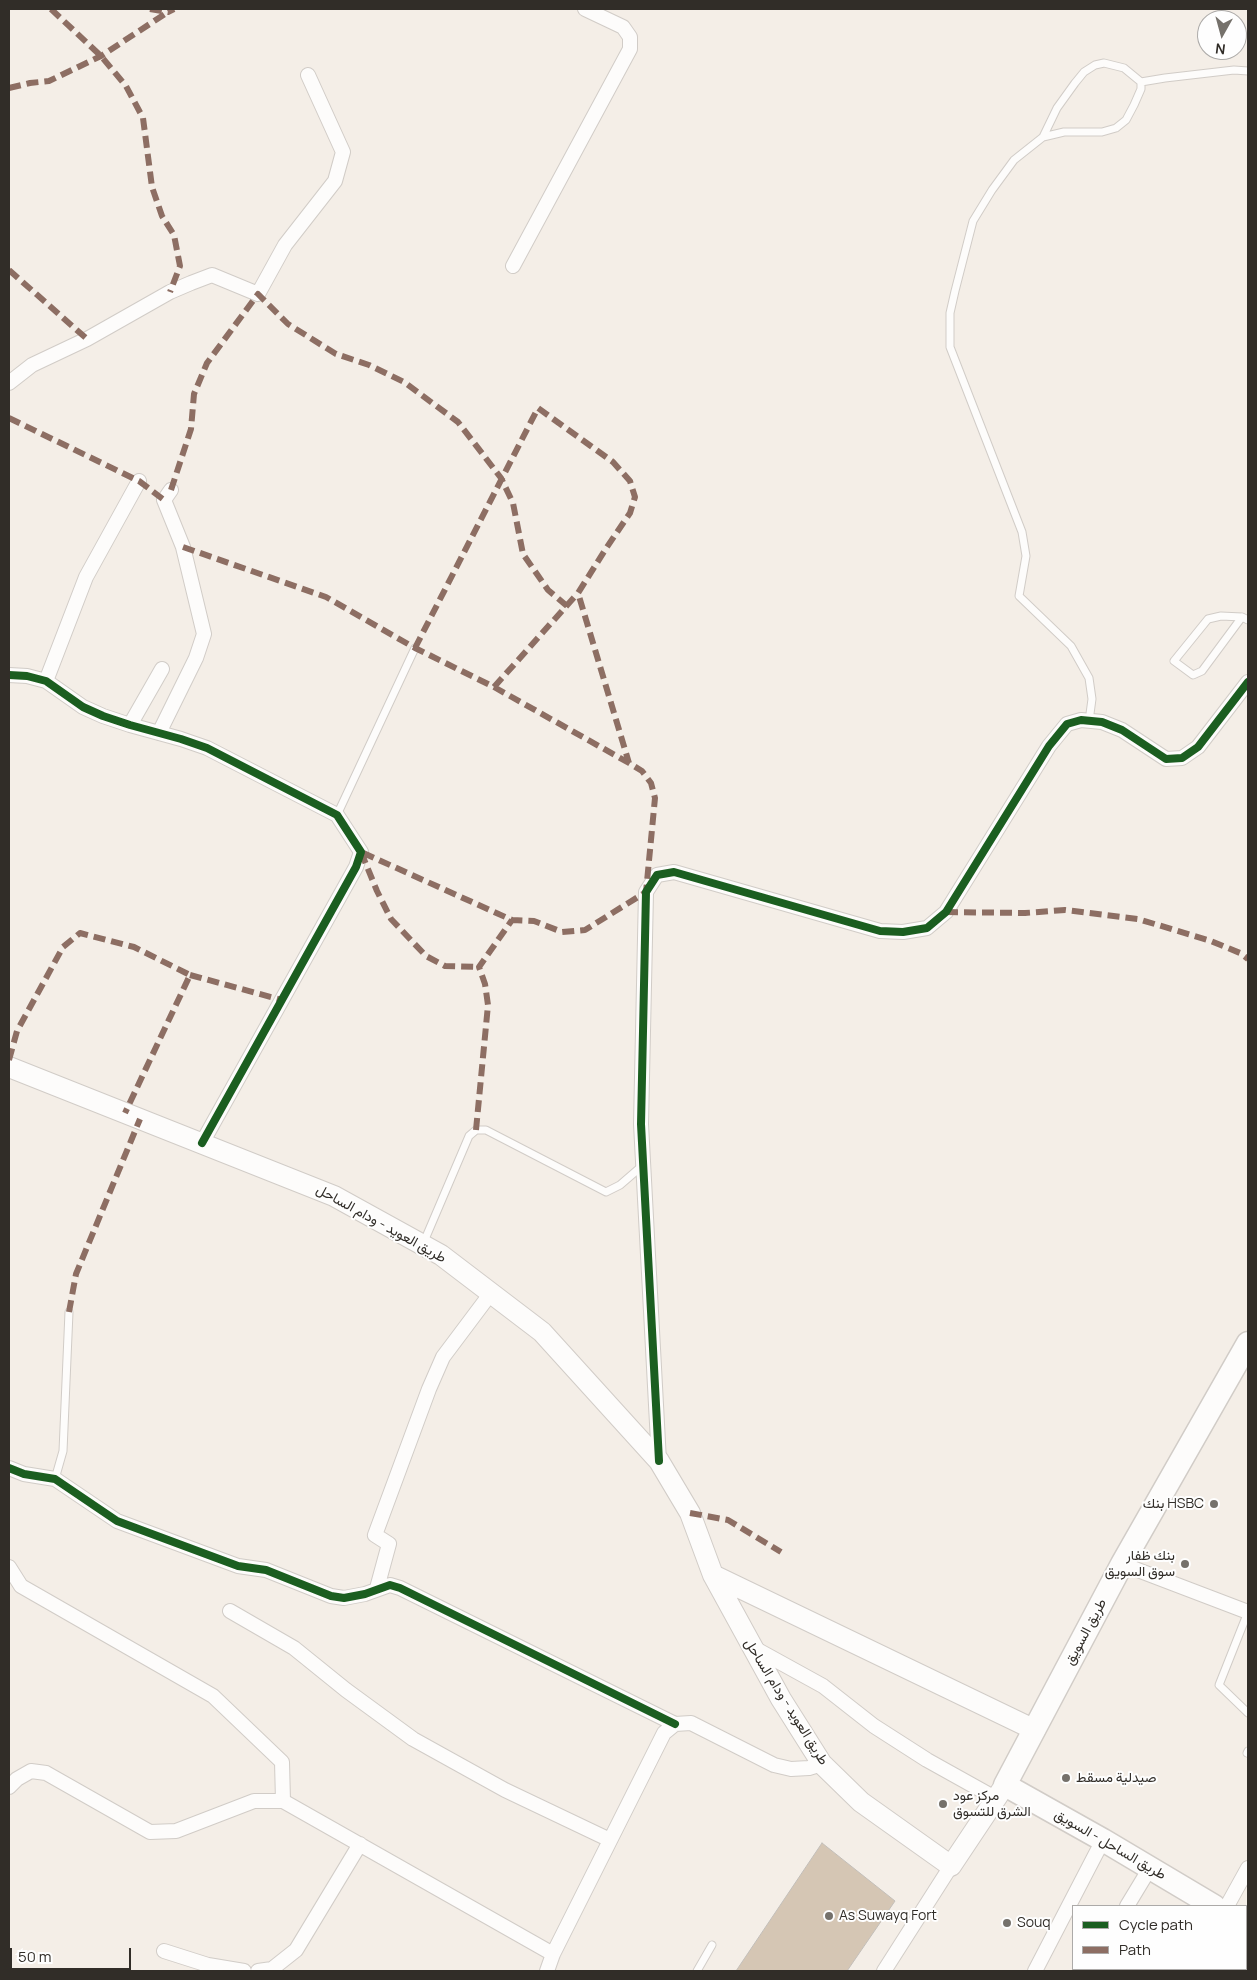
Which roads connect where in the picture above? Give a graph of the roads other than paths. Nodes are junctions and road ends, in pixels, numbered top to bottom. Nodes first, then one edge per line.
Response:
1 (585, 9) edge
2 (1248, 71) edge
3 (308, 76) dead end
4 (1141, 82) junction
5 (1043, 137) junction
6 (513, 266) dead end
7 (9, 383) edge
8 (139, 481) dead end
9 (171, 490) dead end
10 (1245, 618) edge
11 (415, 648) dead end
12 (162, 669) dead end
13 (9, 675) edge
14 (46, 681) junction
15 (1248, 682) edge
16 (1089, 721) junction
17 (130, 725) junction
18 (159, 733) junction
19 (337, 815) junction
20 (9, 1067) edge
21 (202, 1143) junction
22 (643, 1165) junction
23 (423, 1245) junction
24 (491, 1293) junction
25 (69, 1312) dead end
26 (1248, 1344) edge
27 (660, 1461) junction
28 (9, 1468) edge
29 (55, 1480) junction
30 (1122, 1564) junction
31 (9, 1568) edge
32 (713, 1575) junction
33 (377, 1588) junction
34 (230, 1611) dead end
35 (1248, 1612) edge
36 (751, 1647) junction
37 (1248, 1713) edge
38 (675, 1724) junction
39 (1035, 1730) junction
40 (822, 1764) junction
41 (9, 1787) edge
42 (1001, 1792) junction
43 (283, 1801) junction
44 (610, 1840) junction
45 (1103, 1840) junction
46 (360, 1844) junction
47 (952, 1866) junction
48 (1150, 1868) junction
49 (1248, 1868) edge
50 (1190, 1900) edge
51 (1128, 1905) edge
52 (1210, 1905) edge
53 (1228, 1905) edge
54 (712, 1946) dead end
55 (164, 1951) dead end
56 (553, 1954) junction
57 (244, 1971) edge
58 (258, 1971) edge
59 (547, 1971) edge
60 (697, 1971) edge
61 (884, 1971) edge
62 (1035, 1971) edge

1 - 6 street
2 - 4 lane
3 - 7 street
4 - 5 lane
4 - 5 lane
5 - 16 lane
8 - 14 street
9 - 18 street
10 - 10 lane
11 - 19 lane
12 - 17 street
13 - 14 street
14 - 17 street
15 - 16 street
16 - 22 street
17 - 18 street
18 - 19 street
19 - 21 street
20 - 21 main road, طريق العويد - ودام الساحل
21 - 23 main road, طريق العويد - ودام الساحل
22 - 23 lane
22 - 27 street
23 - 24 main road, طريق العويد - ودام الساحل
24 - 27 main road, طريق العويد - ودام الساحل
24 - 33 street
25 - 29 lane
26 - 30 main road, طريق السويق
27 - 32 main road, طريق العويد - ودام الساحل
28 - 29 street
29 - 33 street
30 - 35 street
30 - 39 main road, طريق السويق
31 - 43 street
32 - 36 main road, طريق العويد - ودام الساحل
32 - 39 main road
33 - 38 street
34 - 44 street
35 - 37 lane
36 - 40 main road, طريق العويد - ودام الساحل
36 - 42 street
38 - 40 street
38 - 44 street
39 - 42 main road, طريق السويق
40 - 47 main road, طريق العويد - ودام الساحل
41 - 43 street
42 - 45 main road, طريق الساحل - السويق
42 - 47 main road, طريق السويق
43 - 46 street
44 - 56 street
45 - 48 main road, طريق الساحل - السويق
45 - 62 street
46 - 56 street
46 - 58 street
47 - 61 street
48 - 50 main road, طريق الساحل - السويق
48 - 51 street
49 - 53 street
50 - 52 main road, طريق الساحل - السويق
54 - 60 lane
55 - 57 street
56 - 59 street

